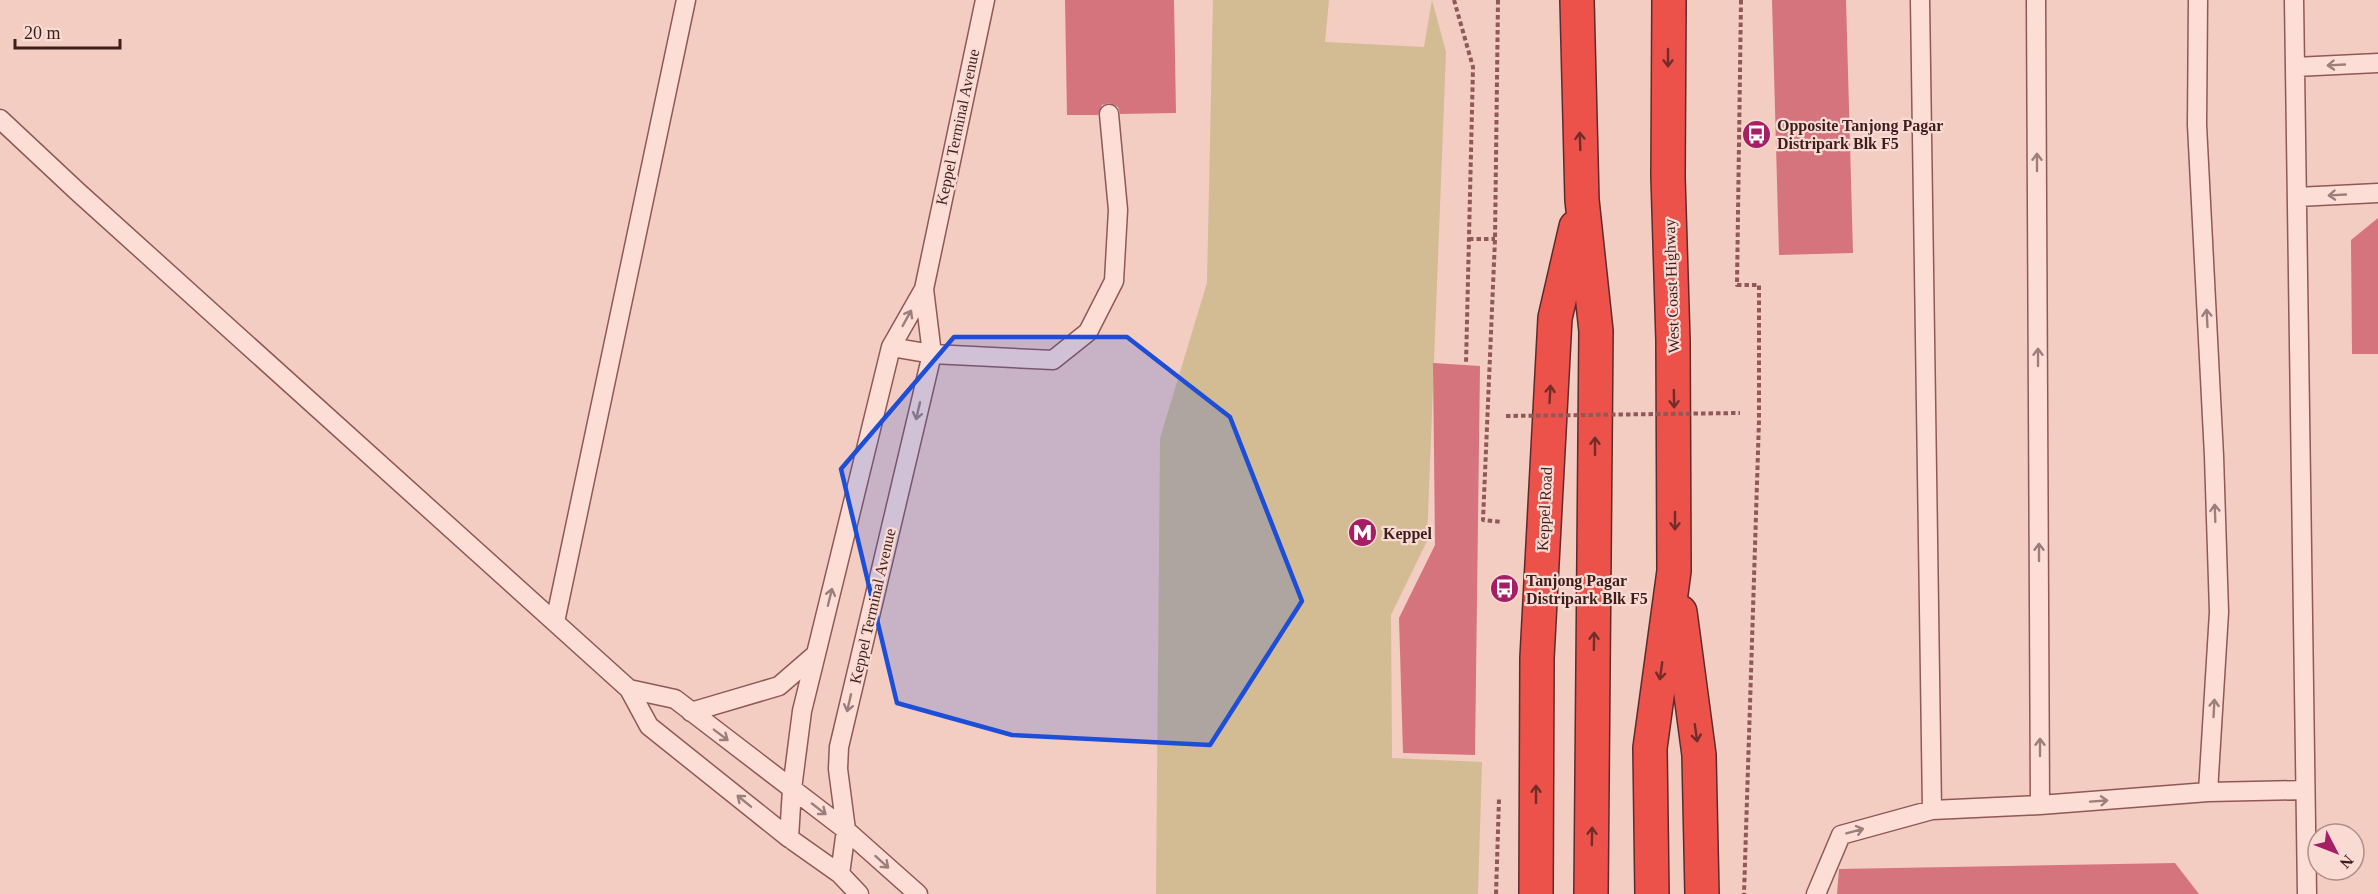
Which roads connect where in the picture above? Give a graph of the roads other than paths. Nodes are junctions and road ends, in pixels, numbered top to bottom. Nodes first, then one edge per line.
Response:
1 (686, 0) edge
2 (985, 0) edge
3 (1577, 0) edge
4 (1669, 0) edge
5 (1920, 0) edge
6 (2036, 0) edge
7 (2198, 0) edge
8 (2294, 0) edge
9 (2378, 63) edge
10 (2295, 66) junction
11 (1109, 114) dead end
12 (0, 119) edge
13 (2378, 193) edge
14 (2297, 197) junction
15 (1582, 200) junction
16 (924, 289) junction
17 (891, 347) junction
18 (932, 354) junction
19 (1674, 571) junction
20 (555, 622) junction
21 (816, 654) junction
22 (629, 689) junction
23 (691, 712) junction
24 (792, 789) junction
25 (2305, 790) junction
26 (2208, 792) junction
27 (2040, 805) junction
28 (1932, 810) junction
29 (846, 830) junction
30 (789, 838) junction
31 (840, 874) junction
32 (860, 894) edge
33 (918, 894) edge
34 (1536, 894) edge
35 (1592, 894) edge
36 (1652, 894) edge
37 (1702, 894) edge
38 (1816, 894) edge
39 (2307, 894) edge

1 - 20 lane
2 - 16 lane, Keppel Terminal Avenue
15 -> 3 highway
4 -> 19 highway, West Coast Highway
5 - 28 lane
27 -> 6 lane
26 -> 7 lane
8 - 10 lane
9 -> 10 lane
10 - 14 lane
11 - 18 lane
12 - 20 lane
13 -> 14 lane
14 - 25 lane
34 -> 15 highway, Keppel Road
35 -> 15 highway
17 -> 16 lane, Keppel Terminal Avenue
16 - 18 lane, Keppel Terminal Avenue
17 - 18 lane
21 -> 17 lane, Keppel Terminal Avenue
18 -> 29 lane, Keppel Terminal Avenue
19 -> 36 highway
19 -> 37 highway
20 - 22 lane
21 - 23 lane
21 - 24 lane, Keppel Terminal Avenue
22 - 23 lane
30 -> 22 lane
23 -> 24 lane
24 -> 29 lane
24 - 30 lane, Keppel Terminal Avenue
25 - 26 lane
25 - 39 lane
27 -> 26 lane
27 - 28 lane
38 -> 28 lane
29 - 31 lane, Keppel Terminal Avenue
29 -> 33 lane
30 - 31 lane
31 - 32 lane

